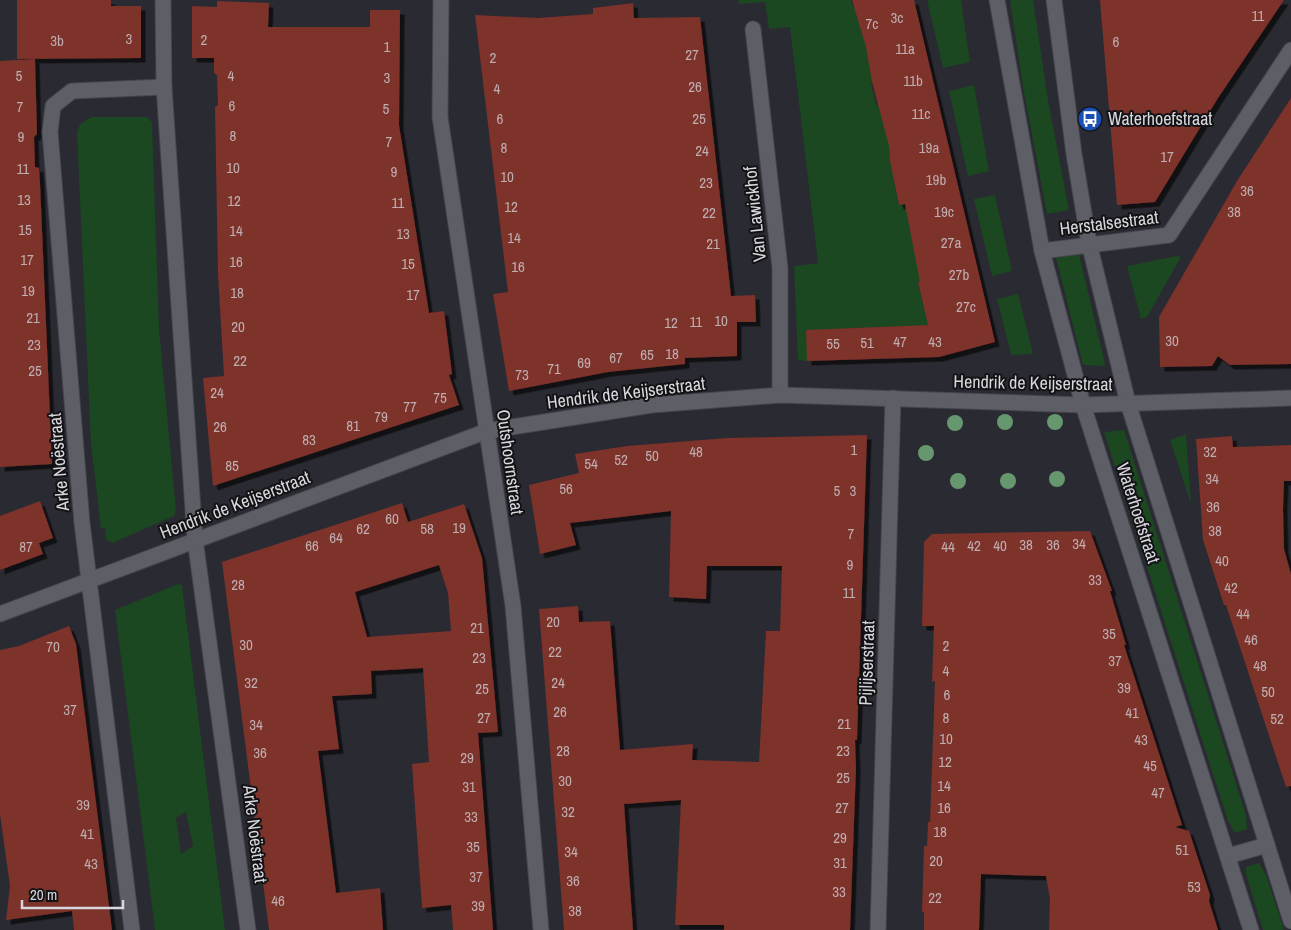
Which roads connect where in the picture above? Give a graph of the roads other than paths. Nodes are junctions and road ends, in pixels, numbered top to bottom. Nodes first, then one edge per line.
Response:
1 (163, 0) edge
2 (441, 0) edge
3 (997, 0) edge
4 (1054, 0) edge
5 (754, 29) dead end
6 (1291, 50) edge
7 (164, 87) junction
8 (1089, 243) junction
9 (1042, 251) junction
10 (780, 396) junction
11 (893, 398) junction
12 (1291, 398) edge
13 (1128, 403) junction
14 (1084, 405) junction
15 (487, 431) junction
16 (195, 539) junction
17 (89, 582) junction
18 (0, 614) edge
19 (1267, 845) junction
20 (1228, 856) junction
21 (1291, 921) edge
22 (132, 930) edge
23 (248, 930) edge
24 (541, 930) edge
25 (878, 930) edge
26 (1251, 930) edge

1 - 7 street, Arke Noëstraat
2 - 15 street, Outshoornstraat
3 - 9 street, Waterhoefstraat
4 - 8 street, Waterhoefstraat
5 - 10 street, Van Lawickhof
6 - 8 street, Herstalsestraat
7 - 16 street, Arke Noëstraat
7 - 17 street, Arke Noëstraat
8 - 9 street, Herstalsestraat
8 - 13 street, Waterhoefstraat
9 - 14 street, Waterhoefstraat
10 - 11 street, Hendrik de Keijserstraat
10 - 15 street, Hendrik de Keijserstraat
11 - 14 street, Hendrik de Keijserstraat
11 - 25 street, Pijlijserstraat
12 - 13 street, Hendrik de Keijserstraat
13 - 14 street, Hendrik de Keijserstraat
13 - 19 street, Waterhoefstraat
14 - 20 street, Waterhoefstraat
15 - 16 street, Hendrik de Keijserstraat
15 - 24 street, Outshoornstraat
16 - 17 street, Hendrik de Keijserstraat
16 - 23 street, Arke Noëstraat
17 - 18 street, Hendrik de Keijserstraat
17 - 22 street, Arke Noëstraat
19 - 20 street
19 - 21 street, Waterhoefstraat
20 - 26 street, Waterhoefstraat

